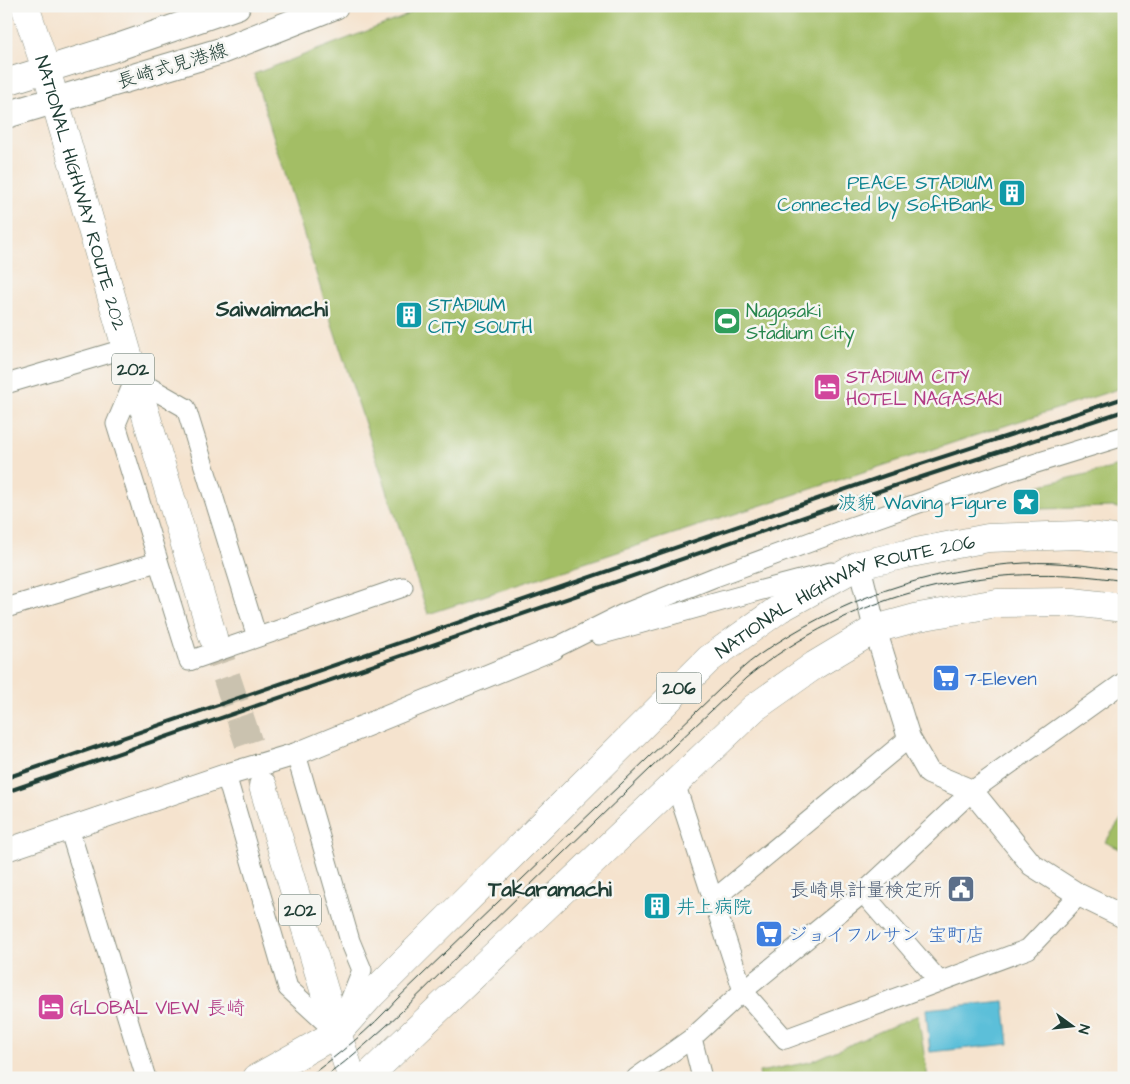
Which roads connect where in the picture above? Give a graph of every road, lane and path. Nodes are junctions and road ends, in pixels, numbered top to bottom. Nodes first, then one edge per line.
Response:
1 (237, 6) edge
2 (336, 6) edge
3 (26, 11) edge
4 (46, 68) junction
5 (6, 82) edge
6 (54, 100) junction
7 (6, 116) edge
8 (127, 348) junction
9 (136, 379) junction
10 (6, 384) edge
11 (1124, 436) edge
12 (1124, 540) edge
13 (157, 562) junction
14 (859, 565) junction
15 (403, 587) dead end
16 (6, 608) edge
17 (1124, 608) edge
18 (874, 629) junction
19 (213, 637) tunnel mouth
20 (257, 638) junction
21 (552, 648) junction
22 (1124, 682) edge
23 (909, 738) junction
24 (296, 754) junction
25 (226, 775) junction
26 (675, 783) junction
27 (263, 786) tunnel mouth
28 (972, 791) junction
29 (69, 828) junction
30 (6, 850) edge
31 (863, 893) junction
32 (1079, 894) junction
33 (713, 900) junction
34 (1124, 917) edge
35 (939, 981) junction
36 (743, 990) junction
37 (336, 1034) junction
38 (692, 1038) junction
39 (146, 1078) edge
40 (257, 1078) edge
41 (352, 1078) edge
42 (366, 1078) edge
43 (636, 1078) edge
44 (702, 1078) edge

1 - 4 main road, 長崎式見港線
2 - 6 main road, 長崎式見港線
3 - 4 highway, NATIONAL HIGHWAY ROUTE 202 / 202
4 - 5 main road, 長崎式見港線
4 - 6 highway, NATIONAL HIGHWAY ROUTE 202 / 202
6 - 7 main road, 長崎式見港線
6 - 8 highway, NATIONAL HIGHWAY ROUTE 202 / 202
8 - 9 highway, NATIONAL HIGHWAY ROUTE 202 / 202
8 - 10 street
9 - 13 street
9 - 19 highway, NATIONAL HIGHWAY ROUTE 202 / 202
9 - 20 street
11 - 21 street
12 - 14 highway, NATIONAL HIGHWAY ROUTE 206 / 206
13 - 16 street
13 - 20 street
14 - 18 street
14 - 21 street
14 - 37 highway, NATIONAL HIGHWAY ROUTE 206 / 206
15 - 20 street
17 - 18 highway, NATIONAL HIGHWAY ROUTE 206
18 - 23 street
18 - 26 highway, NATIONAL HIGHWAY ROUTE 206
21 - 24 street
22 - 28 street
23 - 28 street
23 - 33 street
24 - 25 street
24 - 37 street
25 - 29 street
25 - 37 street
26 - 33 street
26 - 42 highway, NATIONAL HIGHWAY ROUTE 206
27 - 37 highway, 202
28 - 31 street
28 - 32 street
29 - 30 street
29 - 39 street
31 - 35 street
31 - 36 street
32 - 34 street
32 - 35 street
33 - 36 street
35 - 36 street
36 - 38 street
37 - 40 highway
37 - 41 highway, 202
38 - 43 street
38 - 44 street

